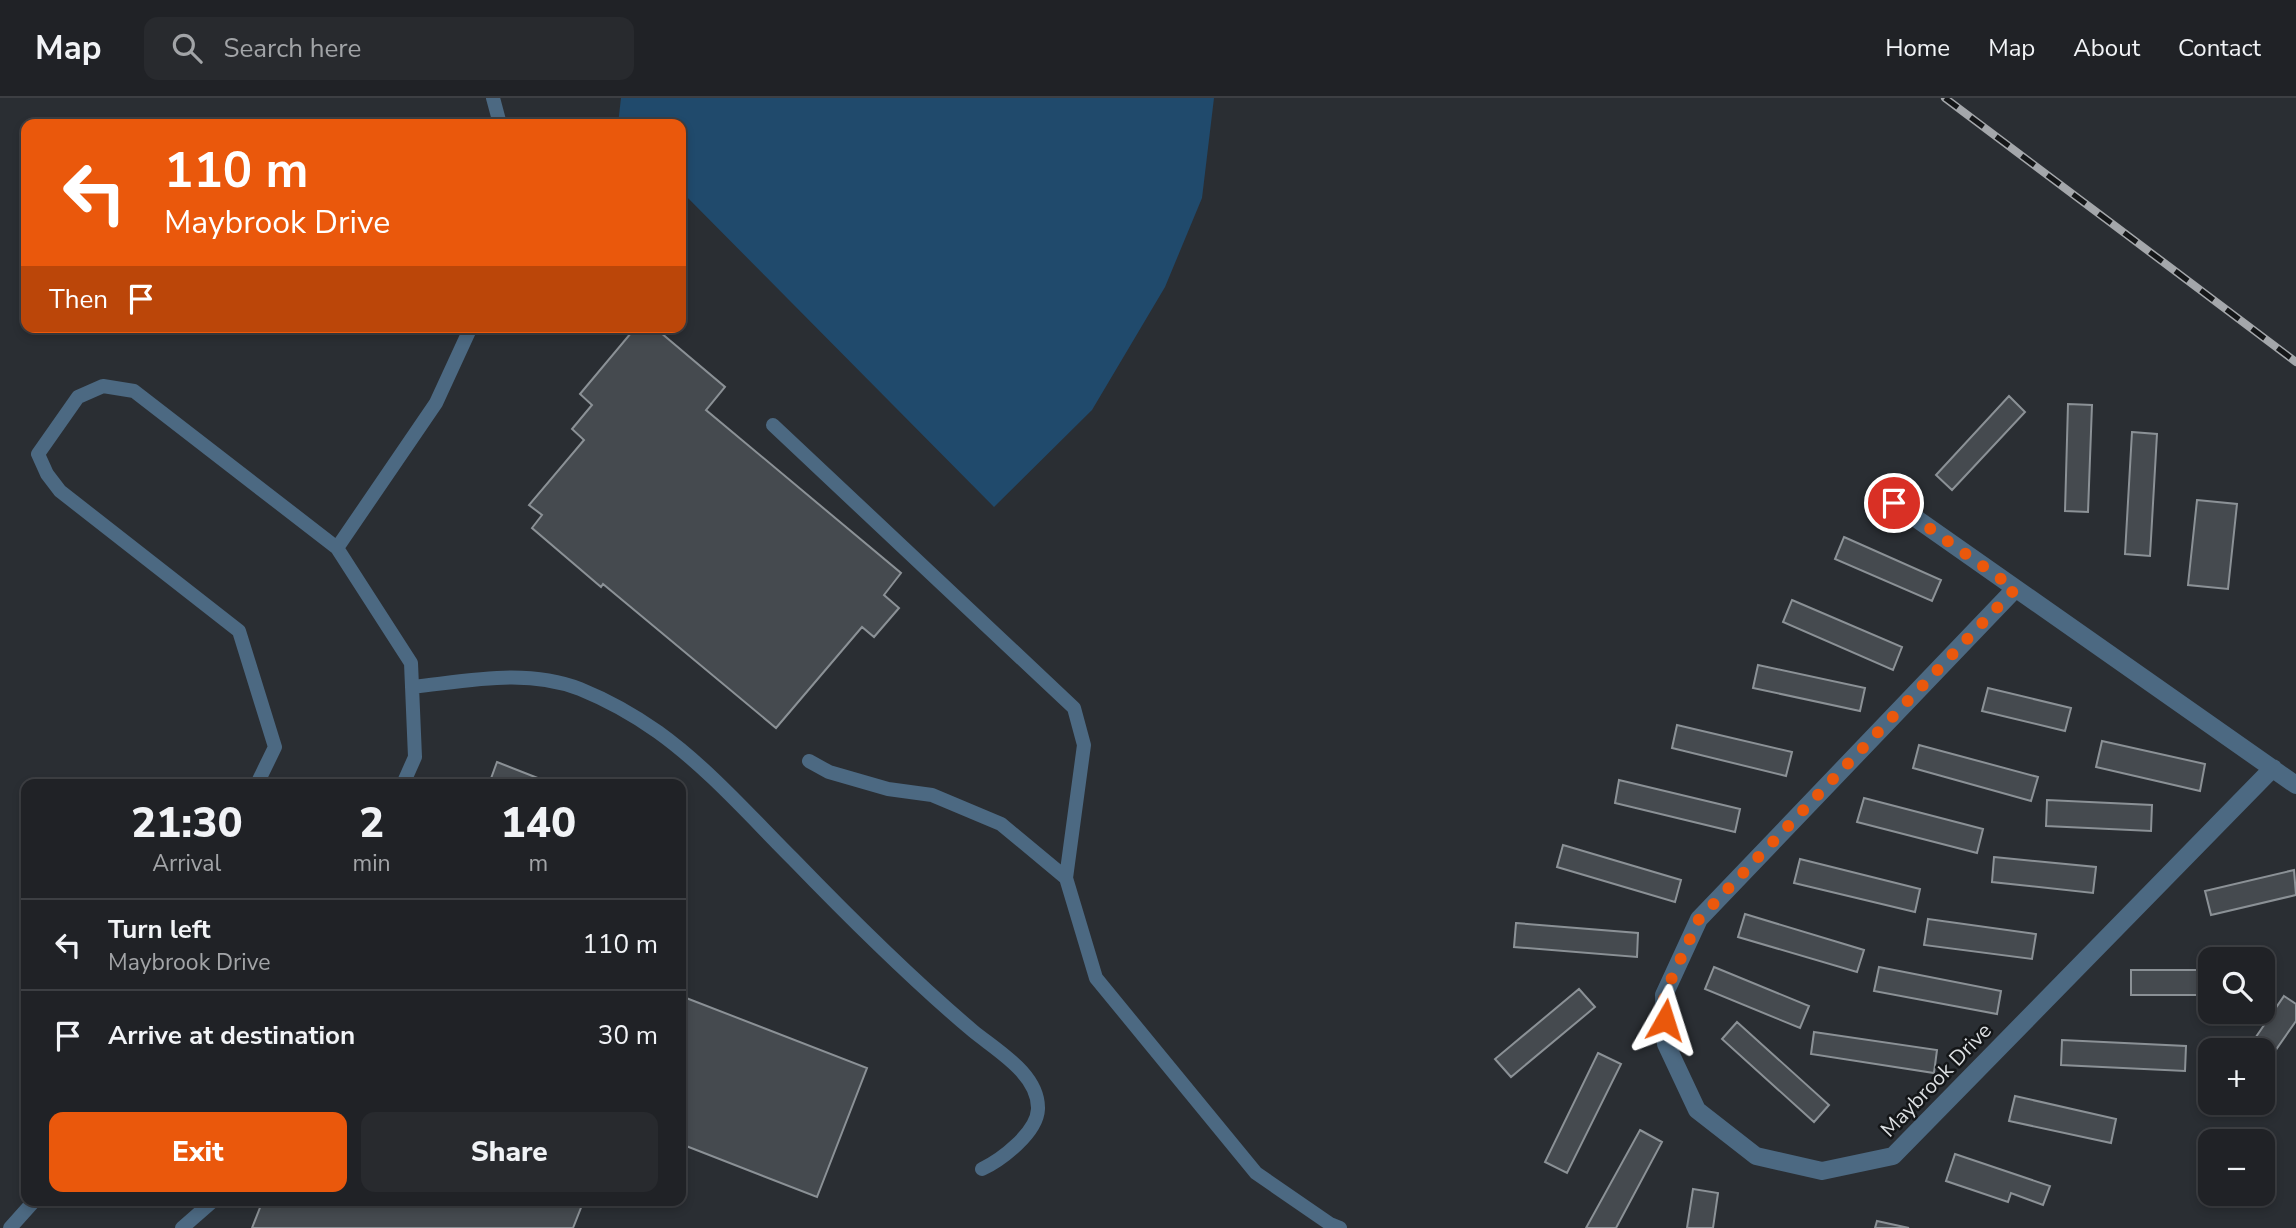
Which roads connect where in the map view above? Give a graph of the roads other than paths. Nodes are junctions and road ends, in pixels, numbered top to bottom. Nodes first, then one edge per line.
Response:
1 (493, 98) edge
2 (499, 119) edge
3 (468, 333) edge
4 (772, 425) dead end
5 (1894, 503) dead end
6 (337, 548) junction
7 (2015, 589) junction
8 (412, 687) junction
9 (810, 761) dead end
10 (2273, 768) junction
11 (259, 779) edge
12 (404, 779) edge
13 (2296, 785) edge
14 (1066, 878) junction
15 (982, 1169) dead end
16 (30, 1206) edge
17 (207, 1206) edge
18 (10, 1228) edge
19 (182, 1228) edge
20 (1340, 1228) edge

1 - 2 lane
3 - 6 lane
4 - 14 lane
5 - 7 street
6 - 8 lane
6 - 11 lane
7 - 10 street
7 - 10 street, Maybrook Drive
8 - 12 lane
8 - 15 lane
9 - 14 lane
10 - 13 street
14 - 20 lane
16 - 18 lane
17 - 19 lane

